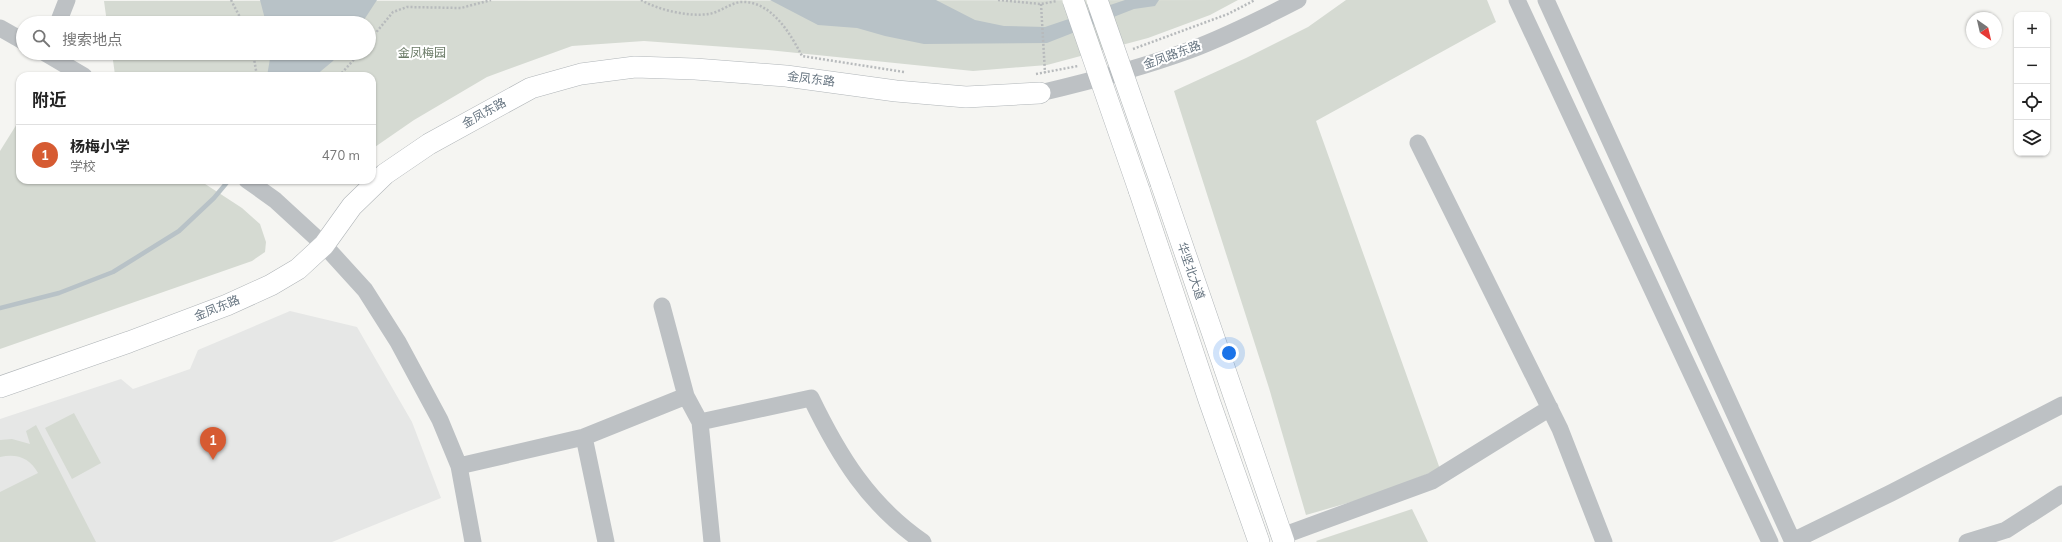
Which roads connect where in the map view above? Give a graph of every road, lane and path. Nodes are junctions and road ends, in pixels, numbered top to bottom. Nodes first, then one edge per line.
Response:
1 (68, 0) edge
2 (231, 0) edge
3 (491, 0) edge
4 (641, 0) edge
5 (998, 0) edge
6 (1059, 0) edge
7 (1073, 0) edge
8 (1097, 0) edge
9 (1255, 0) edge
10 (1298, 0) edge
11 (1517, 0) edge
12 (1546, 0) edge
13 (748, 1) edge
14 (1041, 4) junction
15 (61, 16) edge
16 (239, 16) edge
17 (0, 28) edge
18 (376, 33) edge
19 (16, 37) edge
20 (1126, 52) dead end
21 (57, 60) edge
22 (254, 60) edge
23 (354, 60) edge
24 (1084, 64) dead end
25 (77, 72) edge
26 (256, 72) edge
27 (343, 72) edge
28 (909, 73) dead end
29 (1045, 73) junction
30 (1037, 84) junction
31 (1418, 143) dead end
32 (376, 183) edge
33 (253, 184) edge
34 (375, 184) edge
35 (324, 245) junction
36 (662, 306) dead end
37 (0, 387) edge
38 (686, 396) junction
39 (2062, 405) edge
40 (1550, 408) junction
41 (700, 422) junction
42 (584, 437) junction
43 (459, 466) junction
44 (2062, 494) edge
45 (1283, 539) edge
46 (912, 540) edge
47 (1793, 541) edge
48 (473, 542) edge
49 (606, 542) edge
50 (712, 542) edge
51 (1259, 542) edge
52 (1604, 542) edge
53 (1770, 542) edge
54 (1967, 542) edge

1 - 15 street
2 - 16 path
3 - 18 path
4 - 13 path
5 - 14 path
6 - 14 path
7 - 51 main road, 华坚北大道, bridge
8 - 45 main road, 华坚北大道, bridge
9 - 20 path
10 - 30 street, 金凤路东路
11 - 53 street
12 - 47 street
13 - 28 path
14 - 29 path
17 - 19 street
21 - 25 street
22 - 26 path
23 - 27 path
24 - 29 path
29 - 30 path
30 - 32 main road, 金凤东路
31 - 40 street
33 - 35 street
34 - 35 main road, 金凤东路
35 - 37 main road, 金凤东路
35 - 43 street
36 - 38 street
38 - 41 street
38 - 42 street
39 - 47 street
40 - 45 street
40 - 52 street
41 - 46 street
41 - 50 street
42 - 43 street
42 - 49 street
43 - 48 street
44 - 54 street

